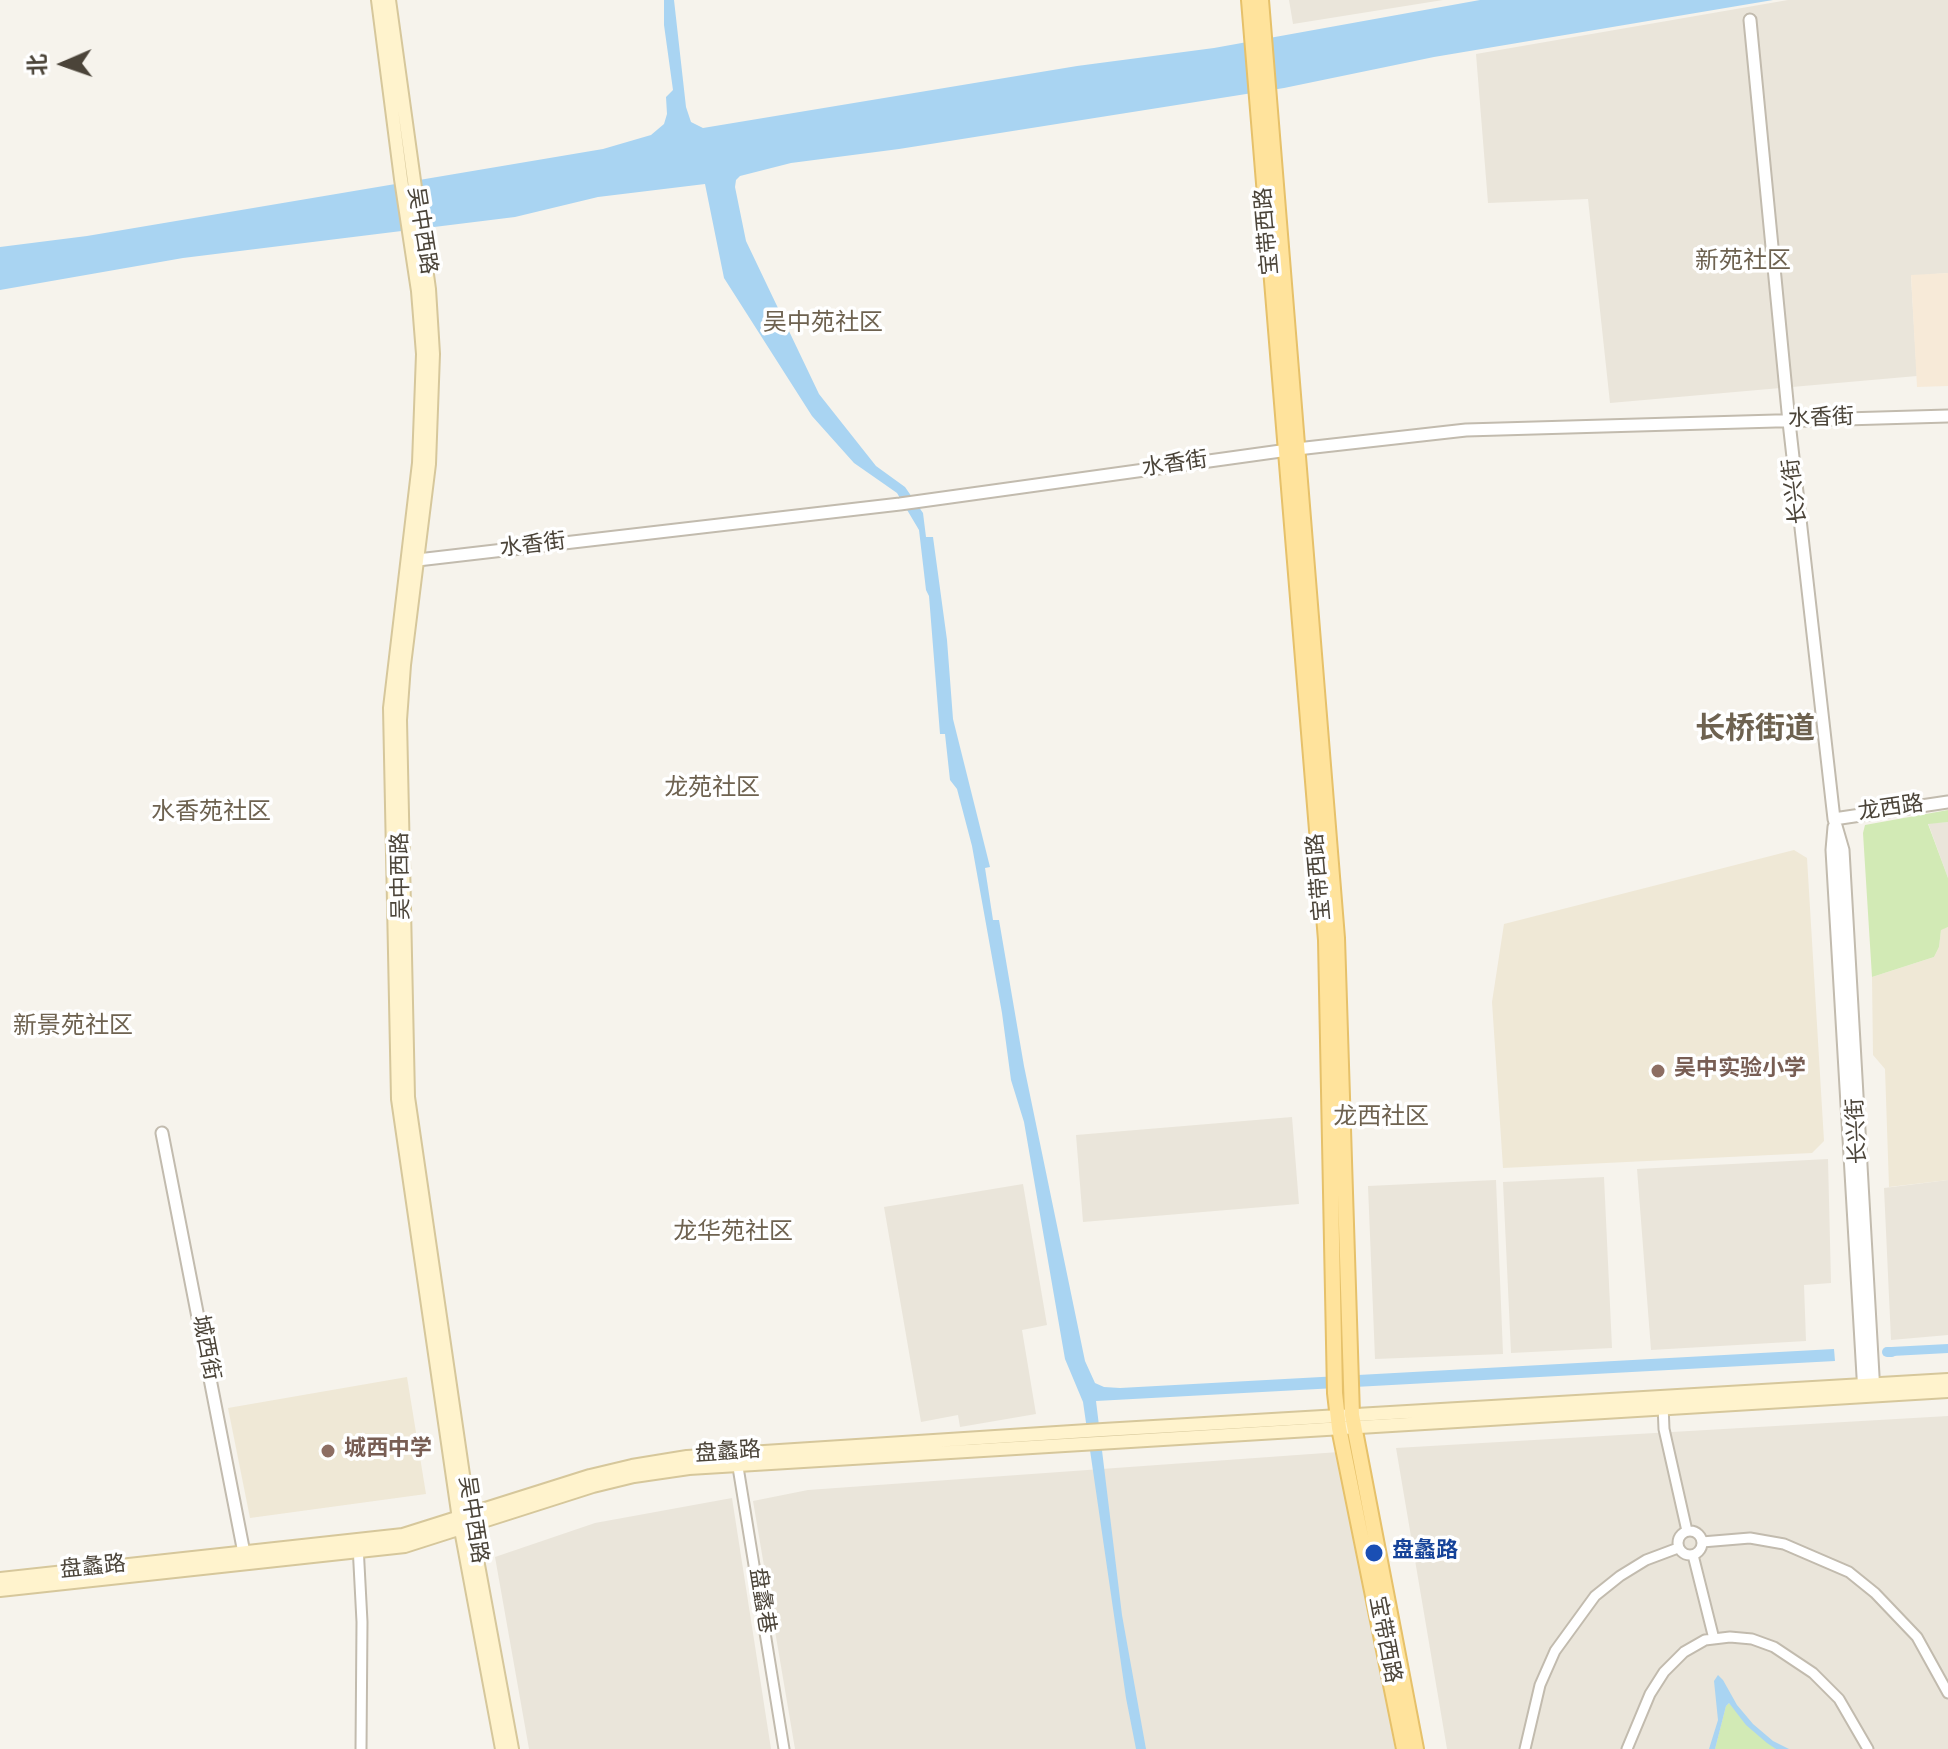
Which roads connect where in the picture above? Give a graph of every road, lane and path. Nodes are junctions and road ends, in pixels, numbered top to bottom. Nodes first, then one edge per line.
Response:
1 (378, 0) edge
2 (389, 0) edge
3 (1249, 0) edge
4 (1261, 0) edge
5 (1750, 20) dead end
6 (1258, 34) junction
7 (406, 176) junction
8 (1948, 416) edge
9 (1789, 422) junction
10 (1293, 450) junction
11 (412, 561) junction
12 (1948, 802) edge
13 (1834, 819) junction
14 (162, 1133) dead end
15 (1948, 1380) edge
16 (1869, 1390) junction
17 (1948, 1391) edge
18 (1662, 1402) junction
19 (1345, 1421) junction
20 (737, 1459) junction
21 (465, 1523) junction
22 (1687, 1531) junction
23 (1702, 1542) junction
24 (358, 1546) junction
25 (1678, 1548) junction
26 (1693, 1555) junction
27 (245, 1557) junction
28 (0, 1579) edge
29 (0, 1590) edge
30 (1714, 1639) junction
31 (1948, 1693) edge
32 (361, 1749) edge
33 (502, 1749) edge
34 (512, 1749) edge
35 (784, 1749) edge
36 (1404, 1749) edge
37 (1416, 1749) edge
38 (1525, 1749) edge
39 (1627, 1749) edge
40 (1868, 1749) edge

1 - 7 main road, 吴中西路
2 - 7 main road, 吴中西路
3 - 6 main road, 宝带西路
4 - 6 main road, 宝带西路
5 - 9 street, 长兴街
6 - 10 main road, 宝带西路
7 - 11 main road, 吴中西路
8 - 9 street, 水香街
9 - 10 street, 水香街
9 - 13 street, 长兴街
10 - 11 street, 水香街
10 - 19 main road, 宝带西路
10 - 19 main road, 宝带西路
11 - 21 main road, 吴中西路
12 - 13 street, 龙西路
13 - 16 street, 长兴街
14 - 27 street, 城西街
15 - 16 main road, 盘蠡路
16 - 17 main road, 盘蠡路
16 - 18 main road, 盘蠡路
18 - 19 main road, 盘蠡路
18 - 22 street
19 - 20 main road, 盘蠡路
19 - 36 main road, 宝带西路
19 - 37 main road, 宝带西路
20 - 21 main road, 盘蠡路
20 - 35 street, 盘蠡巷
21 - 24 main road, 盘蠡路
21 - 33 main road, 吴中西路
21 - 34 main road, 吴中西路
22 - 23 street
22 - 25 street
23 - 26 street
23 - 31 street
24 - 27 main road, 盘蠡路
24 - 32 street
25 - 26 street
25 - 38 street
26 - 30 street
27 - 28 main road, 盘蠡路
27 - 29 main road, 盘蠡路
30 - 39 street
30 - 40 street

